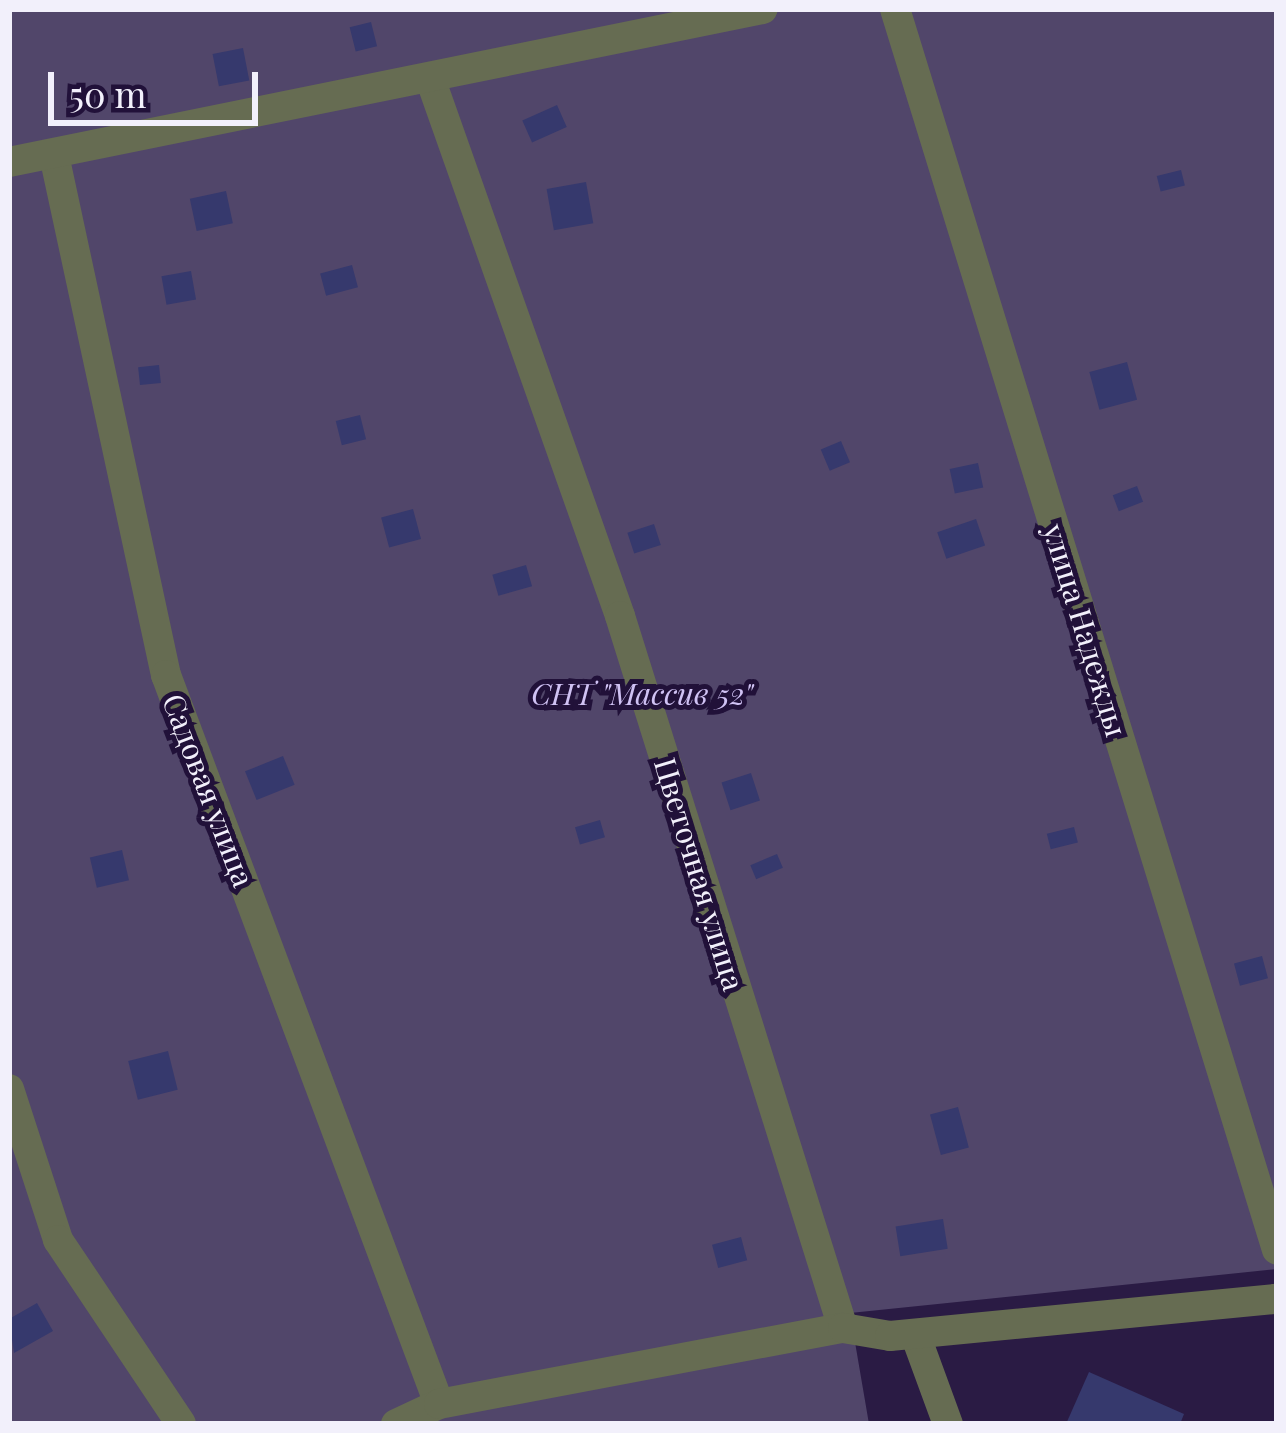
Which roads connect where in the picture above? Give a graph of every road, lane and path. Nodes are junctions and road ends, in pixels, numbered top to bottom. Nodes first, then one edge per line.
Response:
1 (763, 9) edge
2 (895, 9) edge
3 (431, 81) junction
4 (54, 155) junction
5 (9, 162) edge
6 (9, 1089) edge
7 (1277, 1250) edge
8 (1277, 1299) edge
9 (843, 1328) junction
10 (915, 1334) junction
11 (439, 1404) junction
12 (182, 1424) edge
13 (396, 1424) edge
14 (948, 1424) edge

1 - 3 lane
2 - 7 lane, улица Надежды
3 - 4 lane
3 - 9 lane, Цветочная улица
4 - 5 lane
4 - 11 lane, Садовая улица
6 - 12 lane
8 - 10 lane
9 - 10 lane
9 - 11 lane
10 - 14 lane
11 - 13 lane

